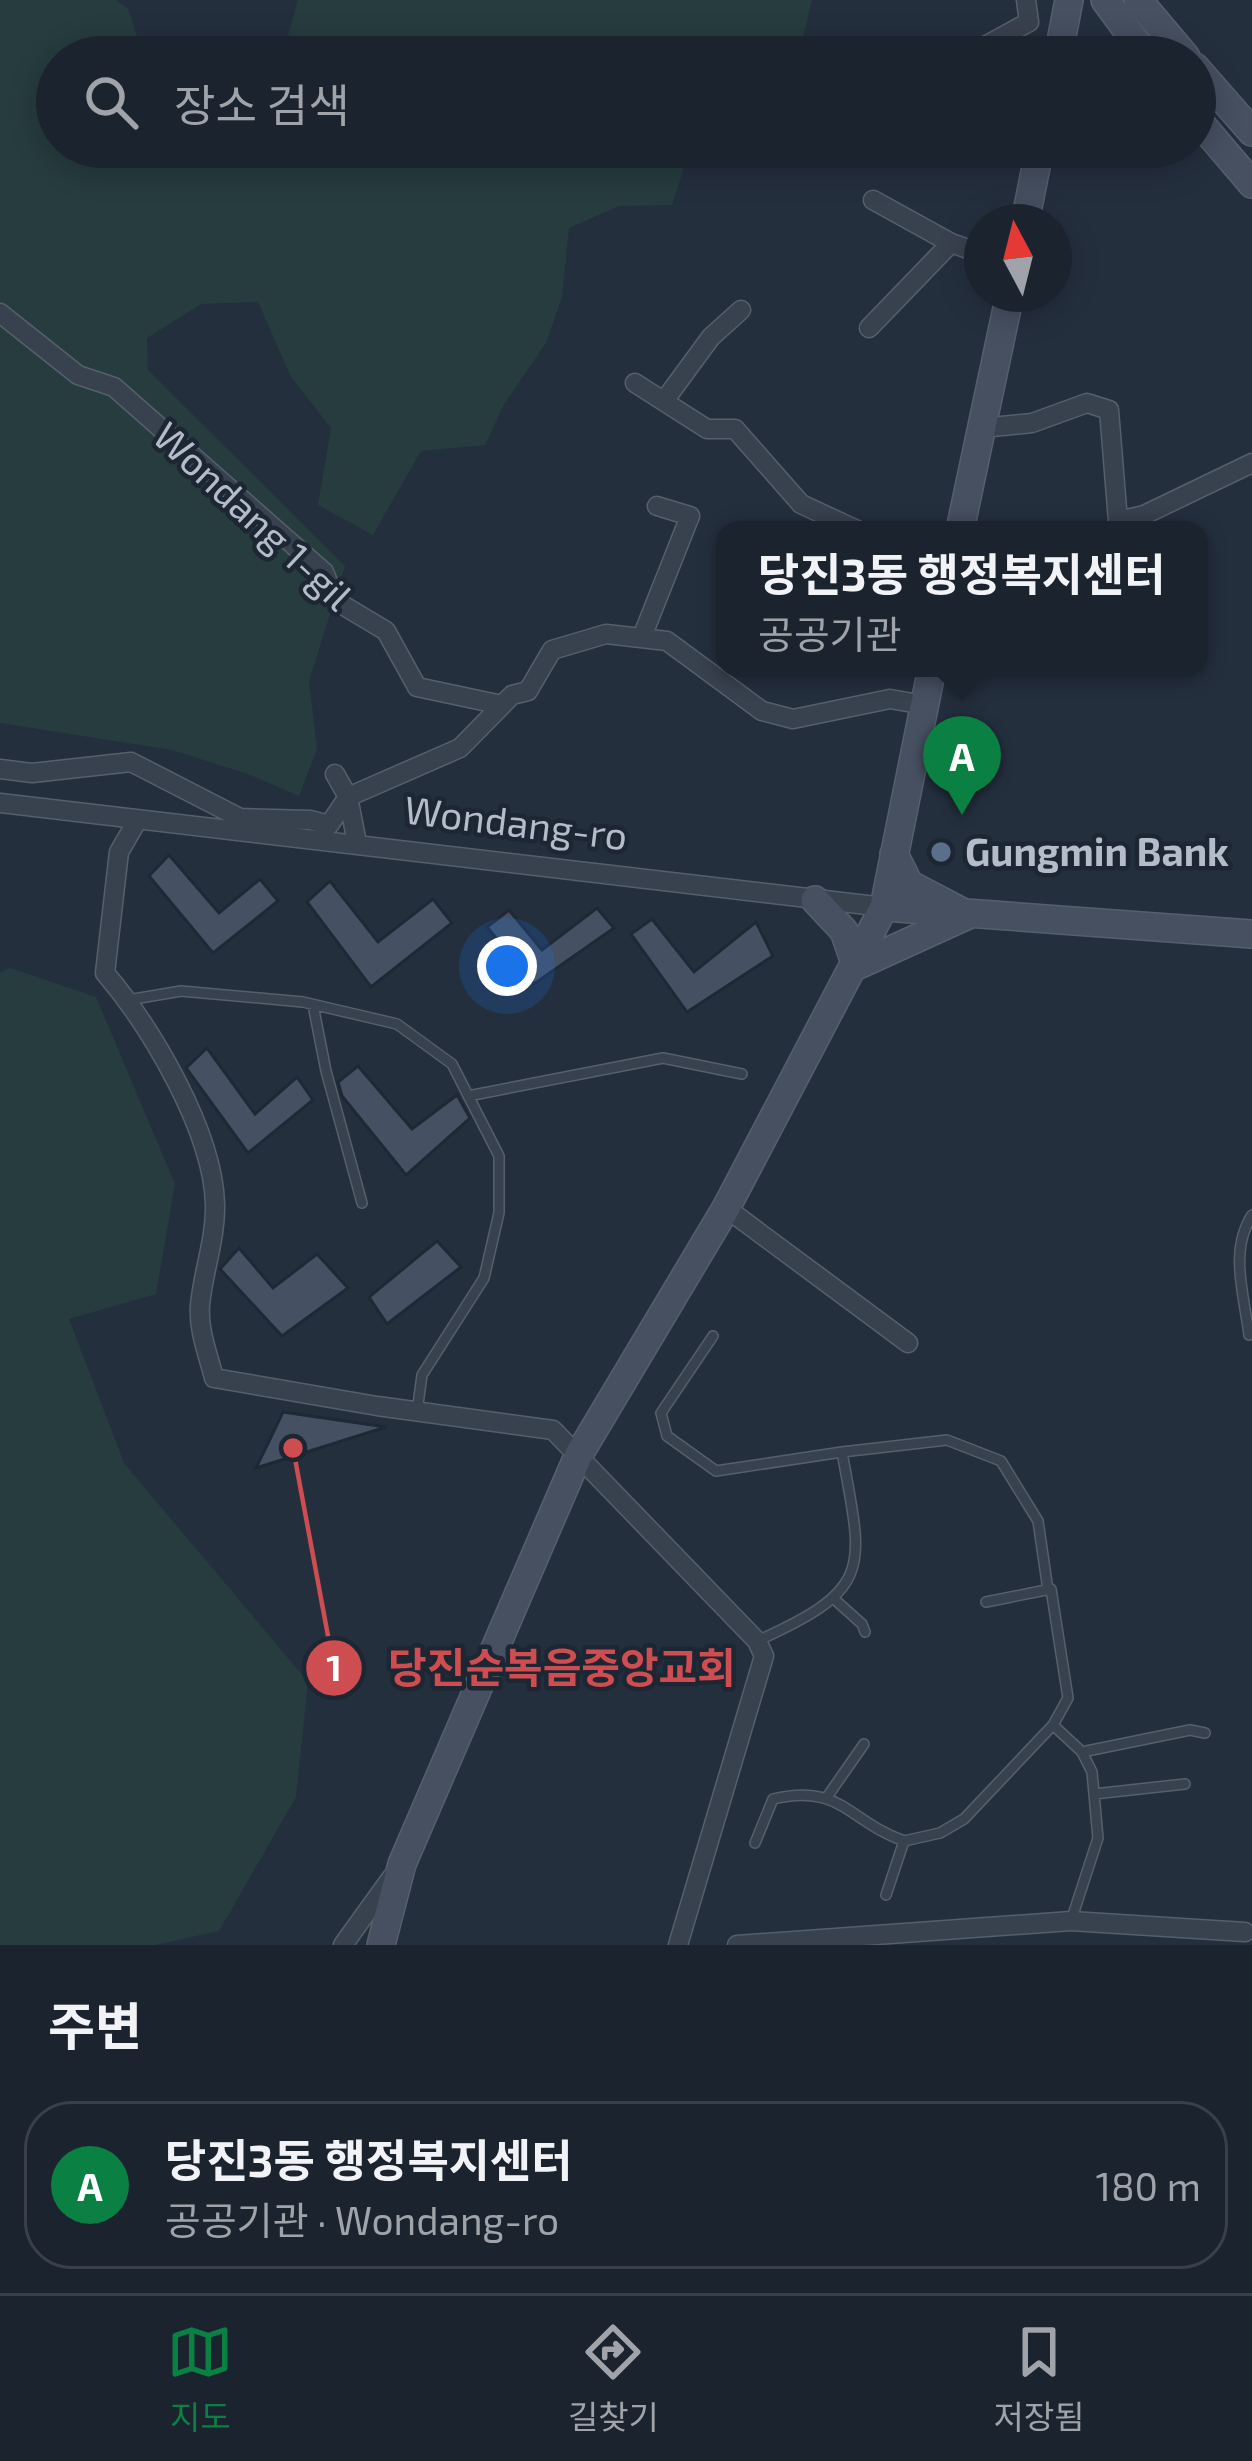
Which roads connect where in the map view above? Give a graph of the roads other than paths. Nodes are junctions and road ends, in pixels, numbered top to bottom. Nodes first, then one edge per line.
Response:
1 (1026, 0) edge
2 (1069, 0) edge
3 (1105, 0) edge
4 (1138, 0) edge
5 (1003, 36) edge
6 (1062, 36) edge
7 (1132, 36) edge
8 (1168, 36) edge
9 (1216, 91) edge
10 (1252, 132) edge
11 (1216, 142) edge
12 (1036, 168) edge
13 (1252, 184) edge
14 (873, 200) dead end
15 (1028, 204) edge
16 (951, 243) junction
17 (964, 248) edge
18 (741, 310) dead end
19 (1006, 312) edge
20 (0, 313) edge
21 (869, 328) dead end
22 (635, 383) dead end
23 (664, 401) junction
24 (982, 428) junction
25 (1252, 463) edge
26 (657, 506) dead end
27 (838, 521) edge
28 (962, 521) edge
29 (643, 637) junction
30 (716, 677) edge
31 (717, 677) edge
32 (930, 677) edge
33 (502, 705) junction
34 (925, 705) junction
35 (0, 769) edge
36 (335, 774) dead end
37 (348, 797) junction
38 (0, 803) edge
39 (137, 821) junction
40 (357, 843) junction
41 (894, 854) junction
42 (815, 900) junction
43 (884, 907) junction
44 (968, 915) junction
45 (1252, 934) edge
46 (856, 966) junction
47 (128, 1000) junction
48 (314, 1005) junction
49 (742, 1074) dead end
50 (468, 1096) junction
51 (362, 1203) dead end
52 (726, 1208) junction
53 (1252, 1215) edge
54 (1249, 1335) edge
55 (712, 1336) dead end
56 (908, 1343) dead end
57 (417, 1412) junction
58 (842, 1452) junction
59 (578, 1456) junction
60 (1048, 1589) junction
61 (832, 1598) junction
62 (986, 1602) dead end
63 (866, 1632) dead end
64 (758, 1641) junction
65 (1053, 1725) junction
66 (1205, 1732) dead end
67 (864, 1744) dead end
68 (1082, 1752) junction
69 (1185, 1784) dead end
70 (1094, 1794) junction
71 (826, 1797) junction
72 (904, 1841) junction
73 (755, 1843) dead end
74 (402, 1864) junction
75 (886, 1895) dead end
76 (1071, 1921) junction
77 (1245, 1932) dead end
78 (343, 1945) edge
79 (381, 1945) edge
80 (678, 1945) edge
81 (736, 1945) edge

1 - 5 street
2 - 6 street
3 - 7 street
4 - 8 street
9 - 10 street
11 - 13 street
12 - 15 street
14 - 16 street
16 - 17 street
16 - 21 street
18 - 23 street
19 - 24 street
20 - 33 street, Wondang 1-gil
22 - 23 street
23 - 27 street
24 - 25 street
24 - 28 street
26 - 29 street
29 - 30 street
29 - 33 street
31 - 34 street
32 - 34 street
33 - 37 street
34 - 41 street
35 - 37 street
36 - 37 street
37 - 40 street
38 - 39 street, Wondang-ro
39 - 40 street, Wondang-ro
39 - 47 street
40 - 42 street, Wondang-ro
41 - 43 street
41 - 44 street
42 - 43 street, Wondang-ro
42 - 46 street
43 - 44 street
43 - 46 street
44 - 45 street
44 - 46 street
46 - 52 street
47 - 48 lane
47 - 57 street
48 - 50 lane
48 - 51 lane
49 - 50 lane
50 - 57 lane
52 - 56 street
52 - 59 street
53 - 54 lane
55 - 58 lane
57 - 59 street
58 - 60 lane
58 - 61 lane
59 - 64 street
59 - 74 street
60 - 62 lane
60 - 65 lane
61 - 63 lane
61 - 64 lane
64 - 80 street
65 - 68 lane
65 - 72 lane
66 - 68 lane
67 - 71 lane
68 - 70 lane
69 - 70 lane
70 - 76 lane
71 - 72 lane
71 - 73 lane
72 - 75 lane
74 - 78 street
74 - 79 street
76 - 77 street
76 - 81 street

